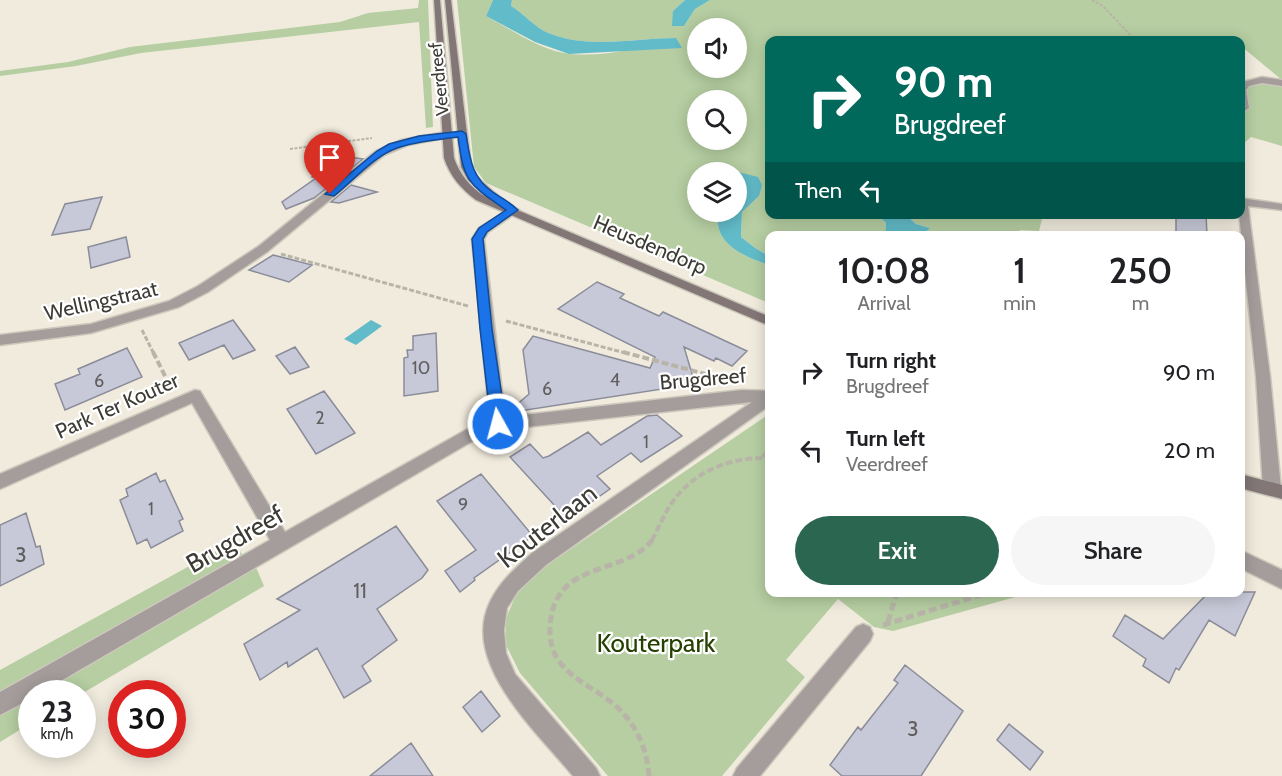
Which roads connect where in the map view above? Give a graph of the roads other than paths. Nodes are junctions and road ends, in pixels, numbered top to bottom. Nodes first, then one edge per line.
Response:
1 (437, 0) edge
2 (448, 0) edge
3 (449, 13) junction
4 (438, 14) junction
5 (1282, 82) edge
6 (1245, 86) edge
7 (462, 134) junction
8 (446, 135) junction
9 (1245, 201) edge
10 (1282, 207) edge
11 (513, 210) junction
12 (1244, 219) edge
13 (765, 320) edge
14 (0, 340) edge
15 (765, 397) edge
16 (765, 401) edge
17 (498, 424) junction
18 (0, 482) edge
19 (1245, 482) edge
20 (1277, 490) edge
21 (281, 542) junction
22 (1245, 562) edge
23 (1282, 580) edge
24 (863, 634) road end
25 (0, 704) edge
26 (588, 776) edge
27 (745, 776) edge

1 - 4 main road, Veerdreef
2 - 3 main road, Veerdreef
3 - 4 main road
3 - 7 main road, Veerdreef
4 - 8 main road, Veerdreef
5 - 6 street
7 - 8 main road
7 - 11 main road, Veerdreef
8 - 11 main road, Veerdreef
8 - 14 street, Wellingstraat
9 - 10 street
11 - 13 main road, Heusdendorp
11 - 17 street
12 - 20 street
15 - 17 street, Brugdreef
16 - 26 street, Kouterlaan
17 - 21 street, Brugdreef
18 - 21 street, Park Ter Kouter
19 - 20 main road
21 - 25 street, Brugdreef
22 - 23 street
24 - 27 street

